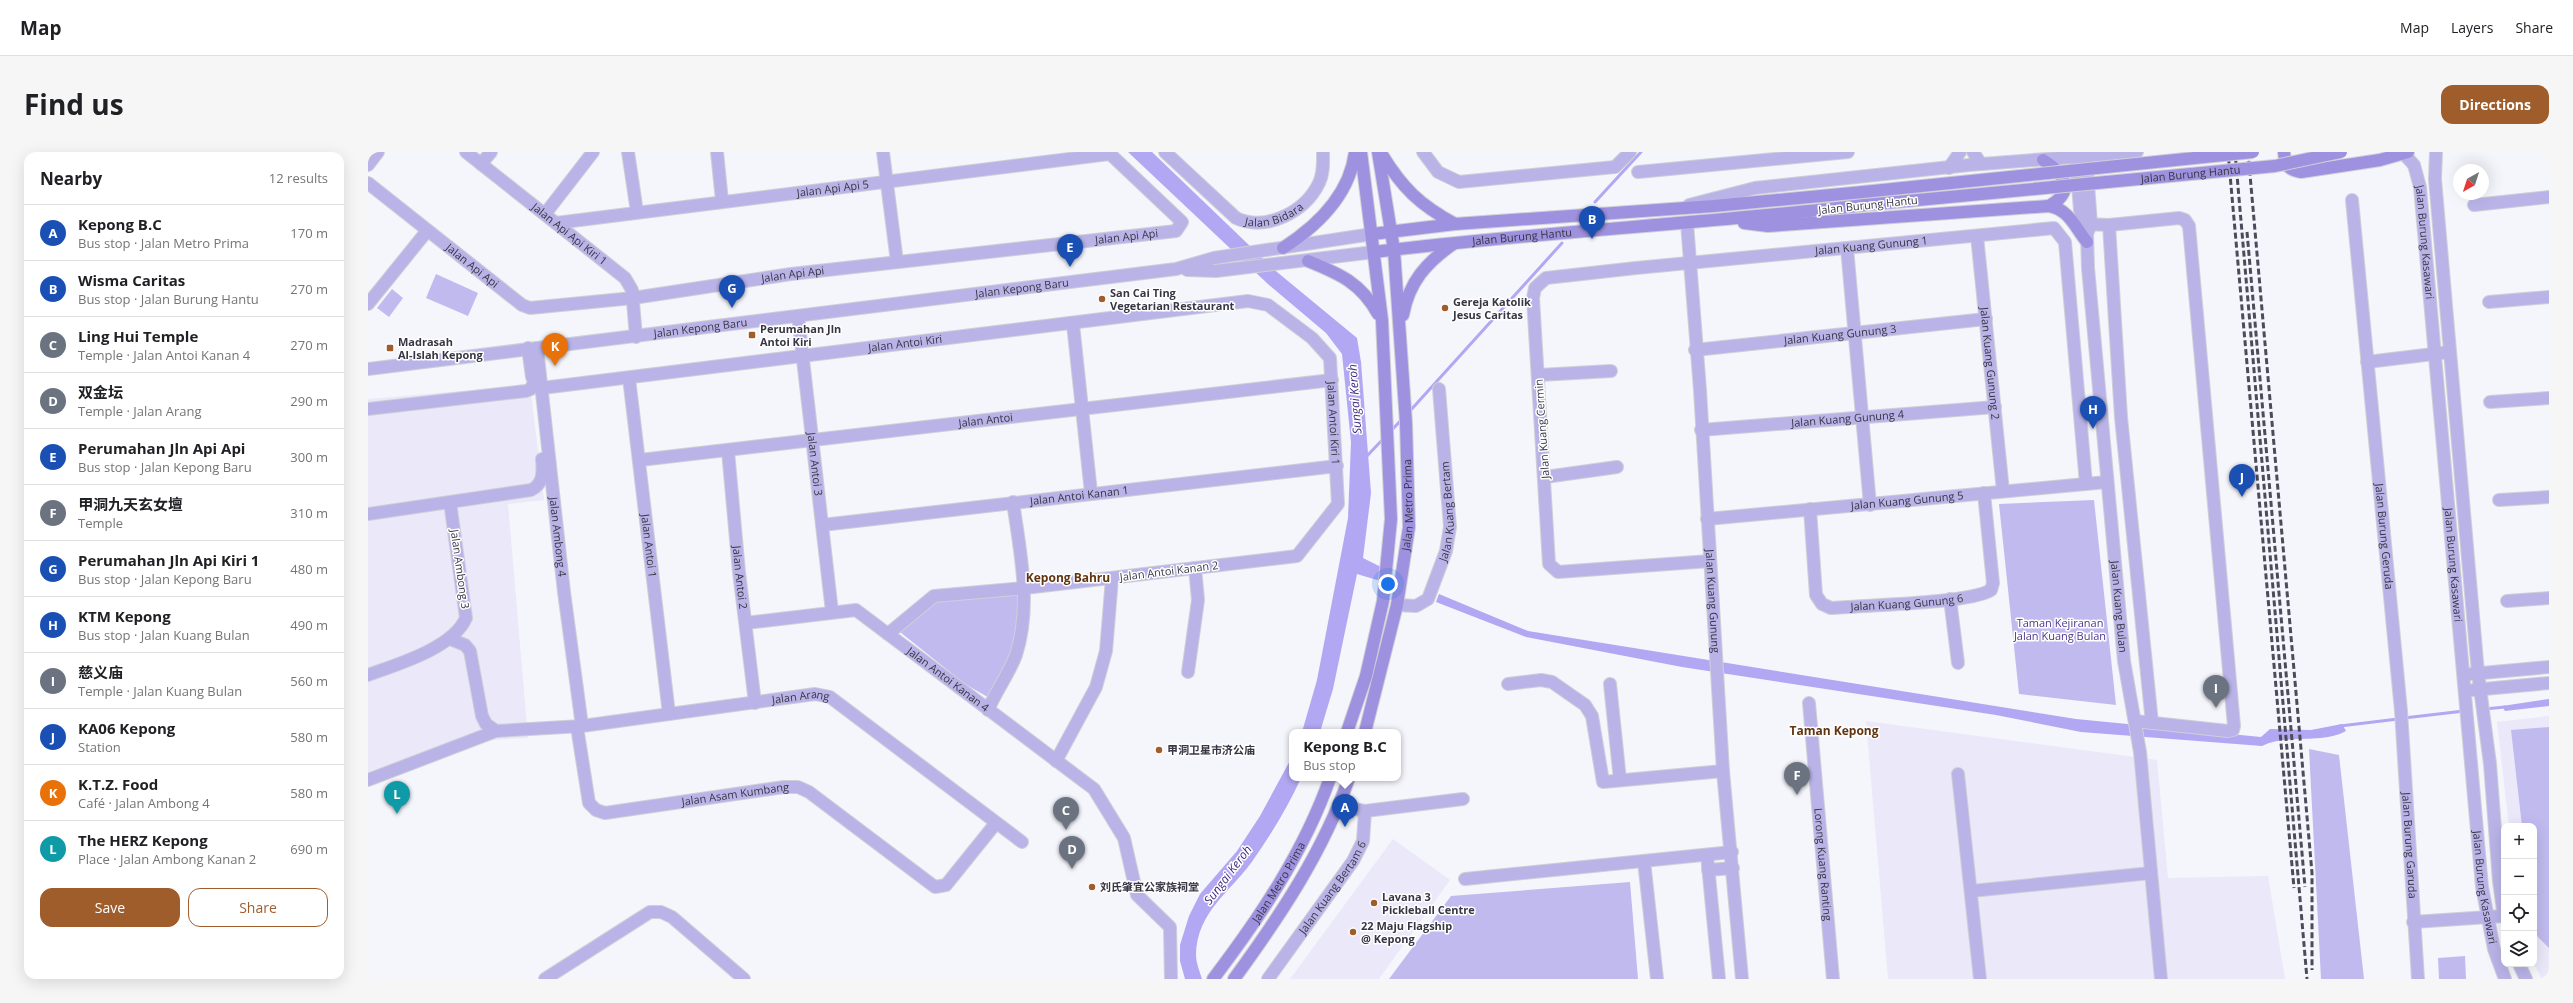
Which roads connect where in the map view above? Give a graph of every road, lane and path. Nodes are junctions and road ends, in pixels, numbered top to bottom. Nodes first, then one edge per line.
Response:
1 (378, 152) edge
2 (466, 152) edge
3 (491, 152) edge
4 (593, 152) edge
5 (628, 152) edge
6 (717, 152) edge
7 (883, 152) edge
8 (1165, 152) edge
9 (1323, 152) edge
10 (1355, 152) edge
11 (1361, 152) edge
12 (1380, 152) edge
13 (1423, 152) edge
14 (1630, 152) edge
15 (1848, 152) edge
16 (1960, 152) edge
17 (1973, 152) edge
18 (2137, 152) edge
19 (2253, 152) edge
20 (2284, 152) edge
21 (2342, 152) edge
22 (2436, 152) edge
23 (1108, 153) edge
24 (2406, 153) edge
25 (1790, 155) edge
26 (2081, 157) junction
27 (2043, 160) junction
28 (482, 164) junction
29 (1981, 164) junction
30 (368, 165) edge
31 (1949, 168) junction
32 (1638, 172) dead end
33 (886, 182) junction
34 (368, 183) edge
35 (2549, 197) edge
36 (2352, 200) dead end
37 (722, 201) junction
38 (2474, 205) dead end
39 (2049, 206) junction
40 (1676, 208) junction
41 (637, 212) junction
42 (545, 214) junction
43 (1722, 220) junction
44 (556, 223) junction
45 (1687, 223) junction
46 (1455, 224) junction
47 (2093, 229) junction
48 (1392, 230) junction
49 (427, 231) junction
50 (1372, 234) junction
51 (1977, 236) junction
52 (1454, 243) junction
53 (1280, 248) junction
54 (1847, 248) junction
55 (1394, 250) junction
56 (1374, 252) junction
57 (1308, 261) junction
58 (897, 262) junction
59 (1689, 264) junction
60 (1176, 269) junction
61 (2549, 297) edge
62 (633, 298) junction
63 (2489, 302) dead end
64 (368, 304) edge
65 (1268, 305) joint
66 (798, 316) junction
67 (1986, 319) junction
68 (1382, 320) junction
69 (1074, 324) junction
70 (1400, 329) junction
71 (1854, 333) junction
72 (636, 337) junction
73 (532, 348) junction
74 (1695, 350) junction
75 (2450, 352) junction
76 (2435, 353) junction
77 (802, 354) junction
78 (2367, 362) junction
79 (368, 369) edge
80 (1611, 370) dead end
81 (1538, 375) junction
82 (629, 378) junction
83 (1332, 380) junction
84 (537, 386) junction
85 (1438, 389) dead end
86 (2549, 398) edge
87 (2490, 402) dead end
88 (1995, 408) junction
89 (368, 409) edge
90 (1083, 410) junction
91 (1863, 418) junction
92 (1701, 430) junction
93 (812, 439) junction
94 (728, 451) junction
95 (640, 460) junction
96 (1337, 466) junction
97 (1617, 467) dead end
98 (1545, 477) junction
99 (2107, 482) junction
100 (2086, 484) junction
101 (531, 490) junction
102 (2003, 491) junction
103 (1091, 493) junction
104 (1984, 493) junction
105 (2549, 497) edge
106 (2499, 500) dead end
107 (450, 502) junction
108 (554, 502) junction
109 (1013, 502) junction
110 (1870, 505) junction
111 (1810, 509) junction
112 (368, 514) edge
113 (1707, 519) junction
114 (822, 525) junction
115 (1297, 556) joint
116 (1710, 560) junction
117 (1195, 568) junction
118 (1112, 578) junction
119 (1025, 588) junction
120 (2549, 598) edge
121 (1950, 599) junction
122 (2507, 601) dead end
123 (1398, 604) junction
124 (832, 612) junction
125 (746, 623) junction
126 (888, 634) junction
127 (450, 639) junction
128 (1958, 663) dead end
129 (2549, 666) edge
130 (1188, 672) dead end
131 (2478, 673) junction
132 (368, 675) edge
133 (2462, 675) junction
134 (2549, 683) edge
135 (1508, 684) dead end
136 (1610, 684) dead end
137 (2480, 689) junction
138 (2464, 691) junction
139 (756, 703) junction
140 (1809, 703) dead end
141 (988, 710) junction
142 (2401, 712) joint
143 (669, 714) junction
144 (2136, 721) junction
145 (2152, 723) junction
146 (580, 726) junction
147 (1348, 729) edge
148 (1366, 729) edge
149 (496, 731) junction
150 (1056, 761) junction
151 (1723, 771) junction
152 (1958, 774) dead end
153 (368, 780) edge
154 (1620, 780) junction
155 (1329, 781) edge
156 (1348, 781) edge
157 (1463, 799) dead end
158 (1340, 802) junction
159 (1365, 811) junction
160 (996, 822) junction
161 (1022, 842) dead end
162 (1732, 852) junction
163 (1707, 855) junction
164 (1644, 861) junction
165 (1733, 868) junction
166 (1708, 870) junction
167 (2151, 873) junction
168 (1465, 879) dead end
169 (1971, 891) junction
170 (2502, 895) edge
171 (2501, 916) edge
172 (2486, 917) junction
173 (2413, 922) junction
174 (2520, 967) edge
175 (545, 979) edge
176 (744, 979) edge
177 (1171, 979) edge
178 (1213, 979) edge
179 (1234, 979) edge
180 (1268, 979) edge
181 (1656, 979) edge
182 (1719, 979) edge
183 (1742, 979) edge
184 (1833, 979) edge
185 (1980, 979) edge
186 (2162, 979) edge
187 (2418, 979) edge
188 (2505, 979) edge
189 (2526, 979) edge

1 - 30 street
2 - 28 street, Jalan Api Api Kiri 1
3 - 28 street
4 - 42 street
5 - 41 street
6 - 37 street
7 - 33 street
8 - 9 street, Jalan Bidara
10 - 53 main road
11 - 50 main road, Jalan Metro Prima
12 - 46 main road
12 - 48 main road, Jalan Metro Prima
13 - 14 street
15 - 25 street
16 - 31 street
17 - 29 street
18 - 26 street
19 - 40 main road, Jalan Burung Hantu, bridge
20 - 24 main road
21 - 43 main road, Jalan Burung Hantu, bridge
22 - 75 street, Jalan Burung Kasawari
23 - 33 street, Jalan Api Api 5
23 - 58 street, Jalan Api Api
24 - 76 street, Jalan Burung Kasawari
25 - 32 street
26 - 27 street
26 - 47 street, Jalan Kuang Bulan
26 - 47 street
27 - 29 street
27 - 39 main road
28 - 42 street, Jalan Api Api Kiri 1
29 - 31 street
31 - 40 street
33 - 37 street, Jalan Api Api 5
33 - 58 street
34 - 49 street, Jalan Api Api
35 - 38 street
36 - 78 street, Jalan Burung Geruda
37 - 41 street, Jalan Api Api 5
39 - 43 main road
39 - 47 main road
40 - 46 main road, Jalan Burung Hantu
41 - 44 street, Jalan Api Api 5
42 - 44 street, Jalan Api Api Kiri 1
43 - 45 main road, Jalan Burung Hantu
44 - 62 street, Jalan Api Api Kiri 1
45 - 52 main road, Jalan Burung Hantu
45 - 59 street, Jalan Kuang Gunung
46 - 48 main road, Jalan Burung Hantu
47 - 99 street, Jalan Kuang Bulan
47 - 145 street
47 - 145 street
48 - 50 main road, Jalan Burung Hantu
48 - 55 main road, Jalan Metro Prima
49 - 62 street, Jalan Api Api
49 - 64 street
50 - 53 street, Jalan Kepong Baru
50 - 56 main road, Jalan Metro Prima
51 - 54 street, Jalan Kuang Gunung 1
51 - 67 street, Jalan Kuang Gunung 2
51 - 100 street, Jalan Kuang Gunung 1
52 - 55 main road, Jalan Burung Hantu
52 - 70 main road
53 - 60 street, Jalan Kepong Baru
54 - 59 street, Jalan Kuang Gunung 1
54 - 71 street
55 - 56 main road, Jalan Burung Hantu
55 - 70 main road, Jalan Metro Prima
56 - 57 street, Jalan Kepong Baru
56 - 68 main road, Jalan Metro Prima
57 - 60 street, Jalan Kepong Baru
57 - 68 main road
58 - 62 street, Jalan Api Api
59 - 74 street, Jalan Kuang Gunung
59 - 81 street, Jalan Kuang Cermin
60 - 66 street, Jalan Kepong Baru
61 - 63 street
62 - 72 street, Jalan Api Api Kiri 1
65 - 69 street, Jalan Antoi Kiri
65 - 83 street, Jalan Antoi Kiri 1
66 - 72 street, Jalan Kepong Baru
66 - 77 street, Jalan Antoi 3
67 - 71 street, Jalan Kuang Gunung 3
67 - 88 street, Jalan Kuang Gunung 2
68 - 147 main road, Jalan Metro Prima
69 - 77 street, Jalan Antoi Kiri
69 - 90 street
70 - 123 main road, Jalan Metro Prima
71 - 74 street, Jalan Kuang Gunung 3
71 - 91 street
72 - 73 street, Jalan Kepong Baru
73 - 79 street, Jalan Kepong Baru
73 - 84 street, Jalan Ambong 4
74 - 92 street, Jalan Kuang Gunung
75 - 76 street
75 - 131 street, Jalan Burung Kasawari
76 - 78 street
76 - 133 street, Jalan Burung Kasawari
77 - 82 street, Jalan Antoi Kiri
77 - 93 street, Jalan Antoi 3
78 - 142 street, Jalan Burung Geruda
80 - 81 street
81 - 98 street, Jalan Kuang Cermin
82 - 84 street, Jalan Antoi Kiri
82 - 95 street, Jalan Antoi 1
83 - 90 street, Jalan Antoi
83 - 96 street, Jalan Antoi Kiri 1
84 - 89 street, Jalan Antoi Kiri
84 - 101 street, Jalan Ambong 4
84 - 108 street, Jalan Ambong 4
85 - 123 street, Jalan Kuang Bertam
86 - 87 street
88 - 91 street, Jalan Kuang Gunung 4
88 - 102 street, Jalan Kuang Gunung 2
90 - 93 street, Jalan Antoi
90 - 103 street
91 - 92 street, Jalan Kuang Gunung 4
91 - 110 street
92 - 113 street, Jalan Kuang Gunung
93 - 94 street, Jalan Antoi
93 - 114 street, Jalan Antoi 3
94 - 95 street, Jalan Antoi
94 - 125 street, Jalan Antoi 2
95 - 143 street, Jalan Antoi 1
96 - 103 street, Jalan Antoi Kanan 1
96 - 115 street, Jalan Antoi Kiri 1
97 - 98 street
98 - 116 street, Jalan Kuang Cermin
99 - 100 street, Jalan Kuang Gunung 5
99 - 144 street, Jalan Kuang Bulan
100 - 102 street, Jalan Kuang Gunung 5
101 - 107 street
101 - 108 street
102 - 104 street, Jalan Kuang Gunung 5
103 - 109 street, Jalan Antoi Kanan 1
104 - 110 street, Jalan Kuang Gunung 5
104 - 121 street, Jalan Kuang Gunung 6
105 - 106 street
107 - 112 street
107 - 127 street, Jalan Ambong 3
108 - 146 street, Jalan Ambong 4
109 - 114 street, Jalan Antoi Kanan 1
109 - 119 street
110 - 111 street, Jalan Kuang Gunung 5
111 - 113 street, Jalan Kuang Gunung 5
111 - 121 street, Jalan Kuang Gunung 6
113 - 116 street, Jalan Kuang Gunung
114 - 124 street, Jalan Antoi 3
115 - 117 street, Jalan Antoi Kanan 2
116 - 151 street, Jalan Kuang Gunung
117 - 118 street, Jalan Antoi Kanan 2
117 - 130 street
118 - 119 street, Jalan Antoi Kanan 2
118 - 150 street
119 - 126 street, Jalan Antoi Kanan 2
119 - 141 street
120 - 122 street
121 - 128 street
123 - 148 main road, Jalan Metro Prima
124 - 125 street, Jalan Antoi Kanan 4
124 - 126 street, Jalan Antoi Kanan 4
125 - 139 street, Jalan Antoi 2
126 - 141 street, Jalan Antoi Kanan 4
127 - 132 street
127 - 149 street
129 - 131 street
131 - 133 street
131 - 137 street, Jalan Burung Kasawari
133 - 138 street, Jalan Burung Kasawari
134 - 137 street
135 - 154 street
136 - 154 street
137 - 138 street
137 - 170 street, Jalan Burung Kasawari
138 - 172 street, Jalan Burung Kasawari
139 - 143 street, Jalan Arang
139 - 160 street, Jalan Arang
140 - 184 street, Lorong Kuang Ranting
141 - 150 street, Jalan Antoi Kanan 4
142 - 173 street, Jalan Burung Garuda
143 - 146 street, Jalan Arang
144 - 145 street
144 - 167 street, Jalan Kuang Bulan
146 - 149 street, Jalan Arang
146 - 160 street, Jalan Asam Kumbang
149 - 153 street, Jalan Arang
150 - 177 street, Jalan Antoi Kanan 4
151 - 154 street
151 - 162 street, Jalan Kuang Gunung
152 - 169 street
155 - 178 main road, Jalan Metro Prima
156 - 158 main road, Jalan Metro Prima
157 - 159 street
158 - 159 street
158 - 179 main road, Jalan Metro Prima
159 - 180 street, Jalan Kuang Bertam 6
160 - 161 street, Jalan Arang
162 - 163 street
162 - 165 street, Jalan Kuang Gunung
163 - 164 street
163 - 166 street
164 - 168 street
164 - 181 street
165 - 166 street
165 - 183 street, Jalan Kuang Gunung
166 - 182 street
167 - 169 street
167 - 186 street, Jalan Kuang Bulan
169 - 185 street
171 - 172 street
172 - 173 street
172 - 188 street, Jalan Burung Kasawari
173 - 187 street, Jalan Burung Garuda
174 - 189 street
175 - 176 street

